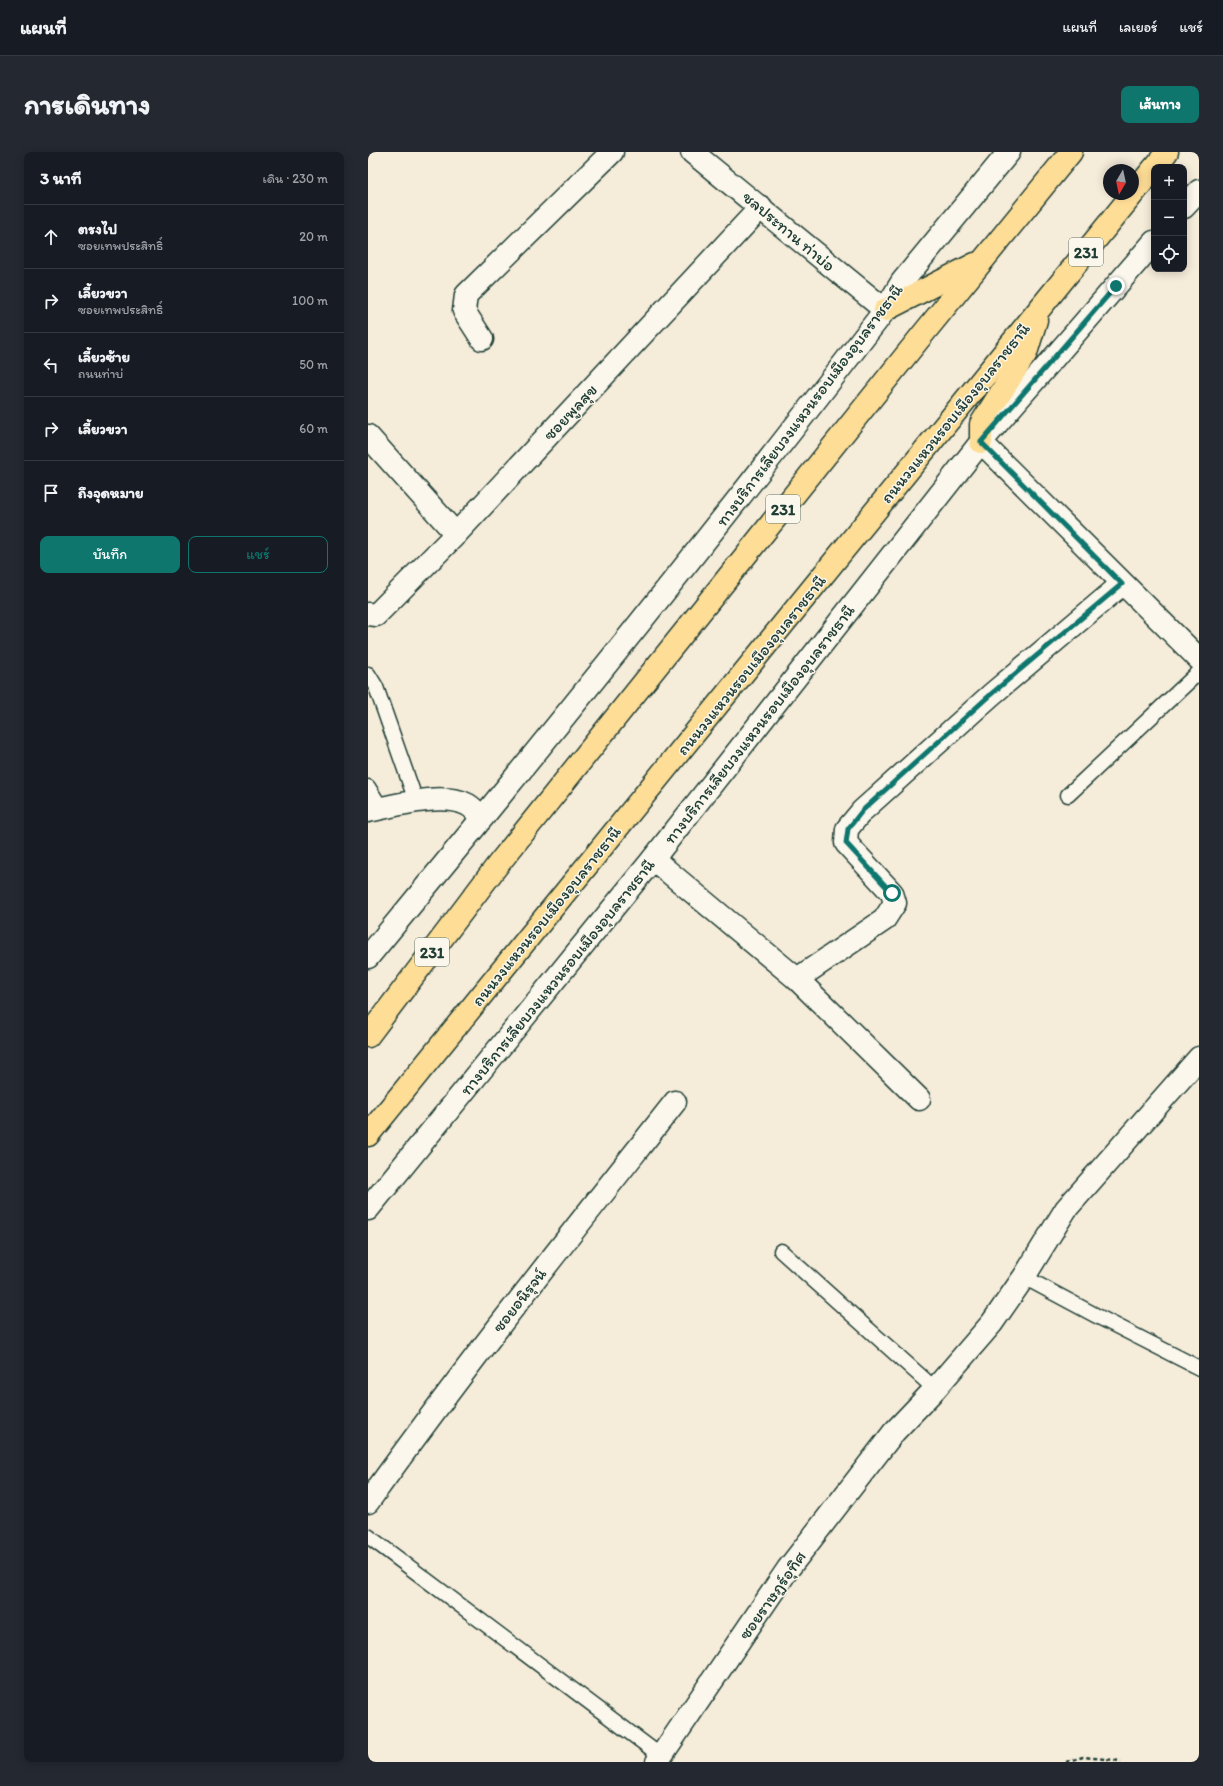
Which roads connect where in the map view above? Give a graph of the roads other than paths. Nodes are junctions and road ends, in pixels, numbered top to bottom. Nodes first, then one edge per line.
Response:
1 (612, 152) edge
2 (692, 152) edge
3 (1009, 152) edge
4 (1072, 152) edge
5 (1167, 152) edge
6 (1157, 164) edge
7 (1151, 172) edge
8 (1199, 191) edge
9 (1187, 204) edge
10 (761, 206) junction
11 (1151, 245) edge
12 (984, 260) junction
13 (885, 310) junction
14 (1040, 310) junction
15 (482, 339) dead end
16 (368, 436) edge
17 (981, 442) junction
18 (456, 534) junction
19 (1122, 584) junction
20 (372, 614) edge
21 (1199, 659) edge
22 (1199, 672) edge
23 (368, 674) edge
24 (368, 787) edge
25 (1068, 795) dead end
26 (416, 801) junction
27 (374, 810) edge
28 (482, 818) junction
29 (653, 859) junction
30 (368, 957) edge
31 (797, 979) junction
32 (368, 1036) edge
33 (1199, 1058) edge
34 (919, 1099) dead end
35 (675, 1102) dead end
36 (368, 1135) edge
37 (368, 1210) edge
38 (781, 1251) dead end
39 (1024, 1277) junction
40 (1199, 1368) edge
41 (935, 1389) junction
42 (368, 1502) edge
43 (368, 1536) edge
44 (659, 1759) edge

1 - 15 street
2 - 10 street, ชลประทาน ท่าบ่อ
3 - 13 street, ทางบริการเลียบวงแหวนรอบเมืองอุบลราชธานี
4 - 12 highway, 231
5 - 6 highway, ถนนวงแหวนรอบเมืองอุบลราชธานี / 231
7 - 14 highway, ถนนวงแหวนรอบเมืองอุบลราชธานี / 231
8 - 9 street
10 - 13 street, ชลประทาน ท่าบ่อ
10 - 18 street, ซอยพูลสุข
11 - 17 street, ทางบริการเลียบวงแหวนรอบเมืองอุบลราชธานี
12 - 13 highway
12 - 32 highway, 231
13 - 28 street, ทางบริการเลียบวงแหวนรอบเมืองอุบลราชธานี
14 - 17 highway
14 - 36 highway, ถนนวงแหวนรอบเมืองอุบลราชธานี / 231
16 - 18 street
17 - 19 street
17 - 29 street, ทางบริการเลียบวงแหวนรอบเมืองอุบลราชธานี
18 - 20 street, ซอยพูลสุข
19 - 21 street
19 - 31 street
22 - 25 lane
23 - 26 lane
24 - 27 lane
26 - 27 street
26 - 28 street
28 - 30 street, ทางบริการเลียบวงแหวนรอบเมืองอุบลราชธานี
29 - 31 street
29 - 37 street, ทางบริการเลียบวงแหวนรอบเมืองอุบลราชธานี
31 - 34 street
33 - 39 street, ซอยราษฎร์อุทิศ
35 - 42 street, ซอยอนิรุจน์
38 - 41 lane
39 - 40 lane
39 - 41 street, ซอยราษฎร์อุทิศ
41 - 44 street, ซอยราษฎร์อุทิศ
43 - 44 lane

